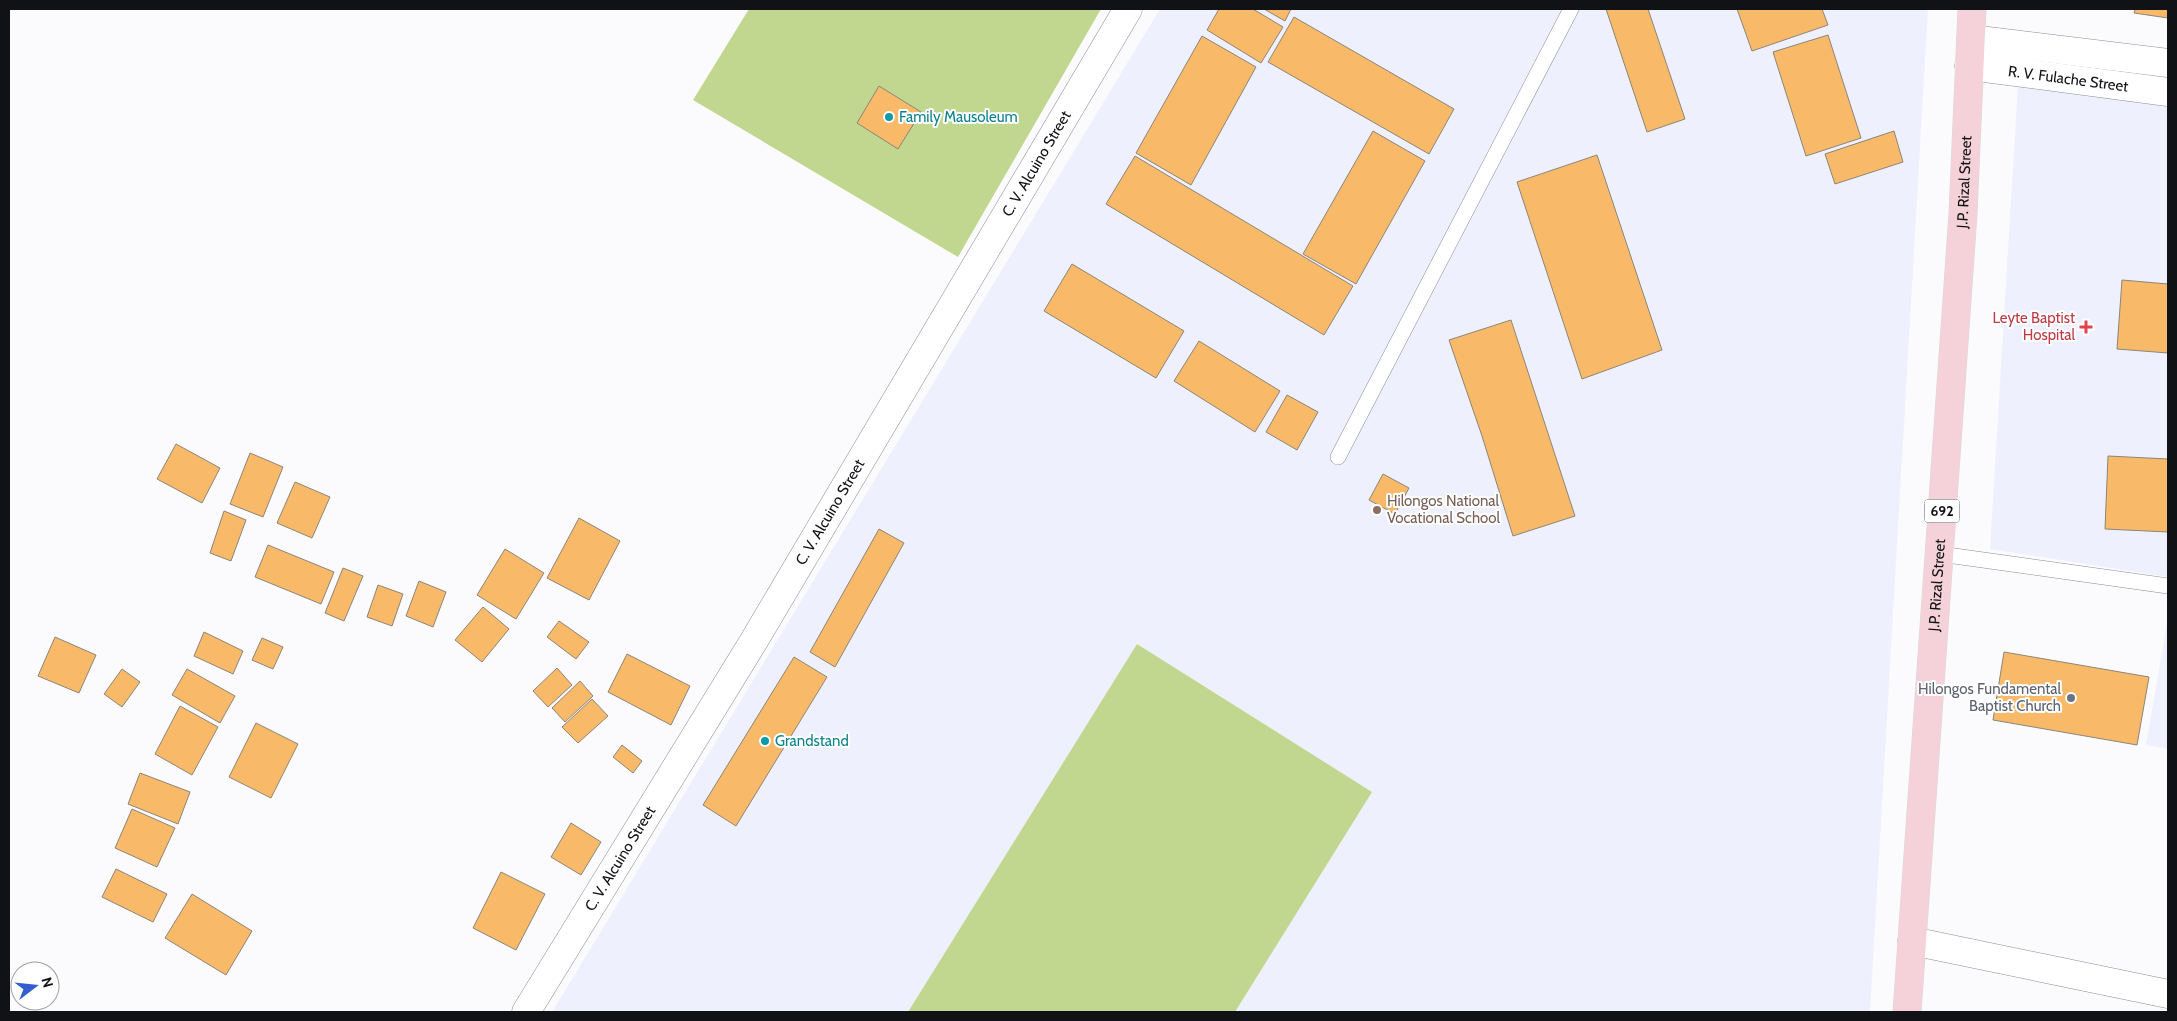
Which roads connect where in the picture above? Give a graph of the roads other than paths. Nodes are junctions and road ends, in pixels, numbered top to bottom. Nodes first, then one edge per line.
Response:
1 (1128, 9) edge
2 (1571, 9) edge
3 (1972, 9) edge
4 (1971, 39) junction
5 (2168, 63) edge
6 (1969, 66) junction
7 (2168, 92) edge
8 (1338, 457) dead end
9 (1940, 554) junction
10 (2168, 586) edge
11 (1912, 941) junction
12 (2168, 994) edge
13 (526, 1012) edge
14 (1907, 1012) edge

1 - 13 street, C. V. Alcuino Street
2 - 8 lane
3 - 4 main road, J.P. Rizal Street / 692
4 - 5 street
4 - 6 main road, J.P. Rizal Street / 692
6 - 7 street, R. V. Fulache Street
6 - 9 main road, J.P. Rizal Street / 692
9 - 10 lane
9 - 11 main road, J.P. Rizal Street / 692
11 - 12 street
11 - 14 main road, J.P. Rizal Street / 692

